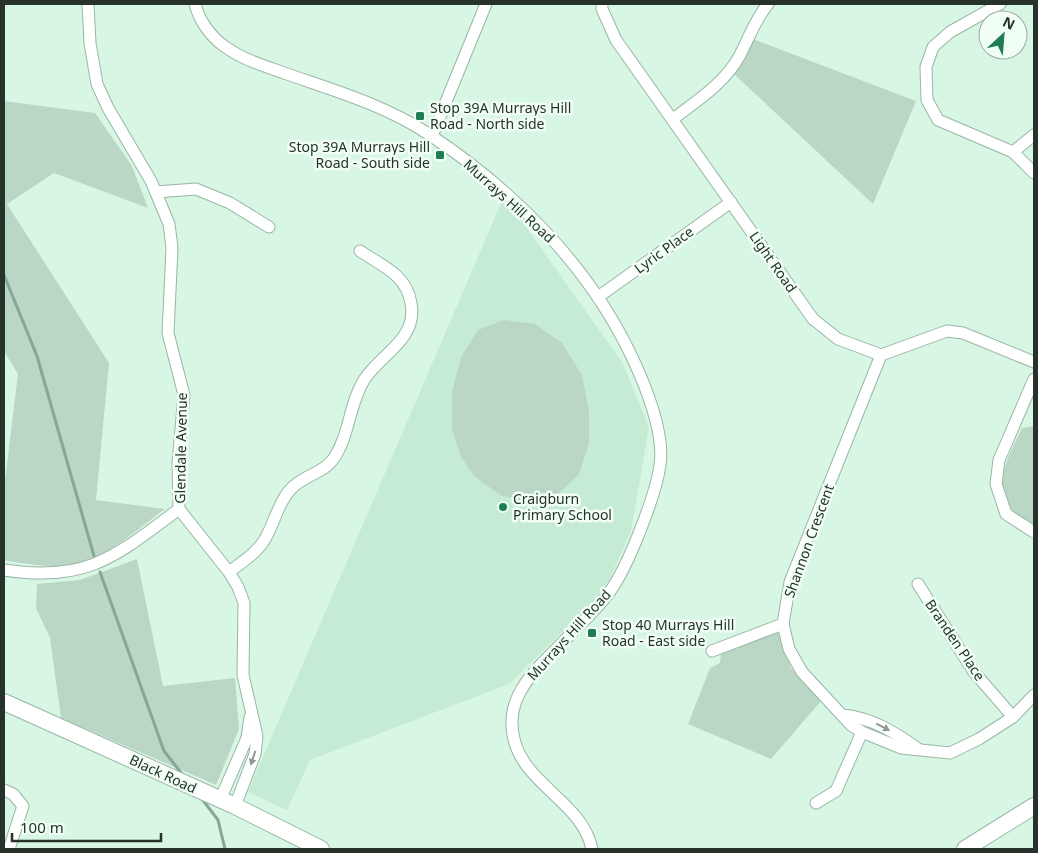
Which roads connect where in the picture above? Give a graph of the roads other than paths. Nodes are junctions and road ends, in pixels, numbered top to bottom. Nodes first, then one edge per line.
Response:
1 (88, 4) edge
2 (195, 4) edge
3 (486, 4) edge
4 (602, 4) edge
5 (768, 4) edge
6 (999, 4) edge
7 (673, 119) junction
8 (1034, 135) edge
9 (432, 136) junction
10 (1013, 152) junction
11 (1034, 173) edge
12 (156, 192) junction
13 (731, 202) junction
14 (268, 227) dead end
15 (360, 251) dead end
16 (598, 297) junction
17 (881, 355) junction
18 (1034, 362) edge
19 (1034, 379) edge
20 (179, 509) junction
21 (1034, 532) edge
22 (4, 570) edge
23 (229, 572) junction
24 (918, 584) dead end
25 (783, 624) junction
26 (712, 651) dead end
27 (1034, 695) edge
28 (4, 702) edge
29 (1030, 704) edge
30 (251, 711) junction
31 (843, 715) junction
32 (1013, 717) junction
33 (862, 732) junction
34 (918, 750) junction
35 (4, 790) edge
36 (816, 802) dead end
37 (228, 803) junction
38 (1034, 806) edge
39 (9, 849) edge
40 (321, 849) edge
41 (592, 849) edge
42 (965, 849) edge

1 - 12 street, Glendale Avenue
2 - 9 street, Murrays Hill Road
3 - 9 street
4 - 7 street, Light Road
5 - 7 street
6 - 10 street
7 - 13 street, Light Road
8 - 10 street
9 - 16 street, Murrays Hill Road
10 - 11 street
12 - 14 street
12 - 20 street, Glendale Avenue
13 - 16 street, Lyric Place
13 - 17 street, Light Road
15 - 23 street
16 - 41 street, Murrays Hill Road
17 - 18 street
17 - 25 street, Shannon Crescent
19 - 21 street
20 - 22 street
20 - 23 street, Glendale Avenue
23 - 30 street, Glendale Avenue
24 - 32 street, Branden Place
25 - 26 street
25 - 31 street, Shannon Crescent
27 - 29 street, Shannon Crescent
28 - 37 main road, Black Road
29 - 32 street, Shannon Crescent
30 - 37 street, Glendale Avenue
30 -> 37 street, Glendale Avenue
31 - 33 street, Shannon Crescent
31 -> 34 street
32 - 34 street, Shannon Crescent
33 - 34 street, Shannon Crescent
33 - 36 street
35 - 39 street
37 - 40 main road, Black Road
38 - 42 main road

